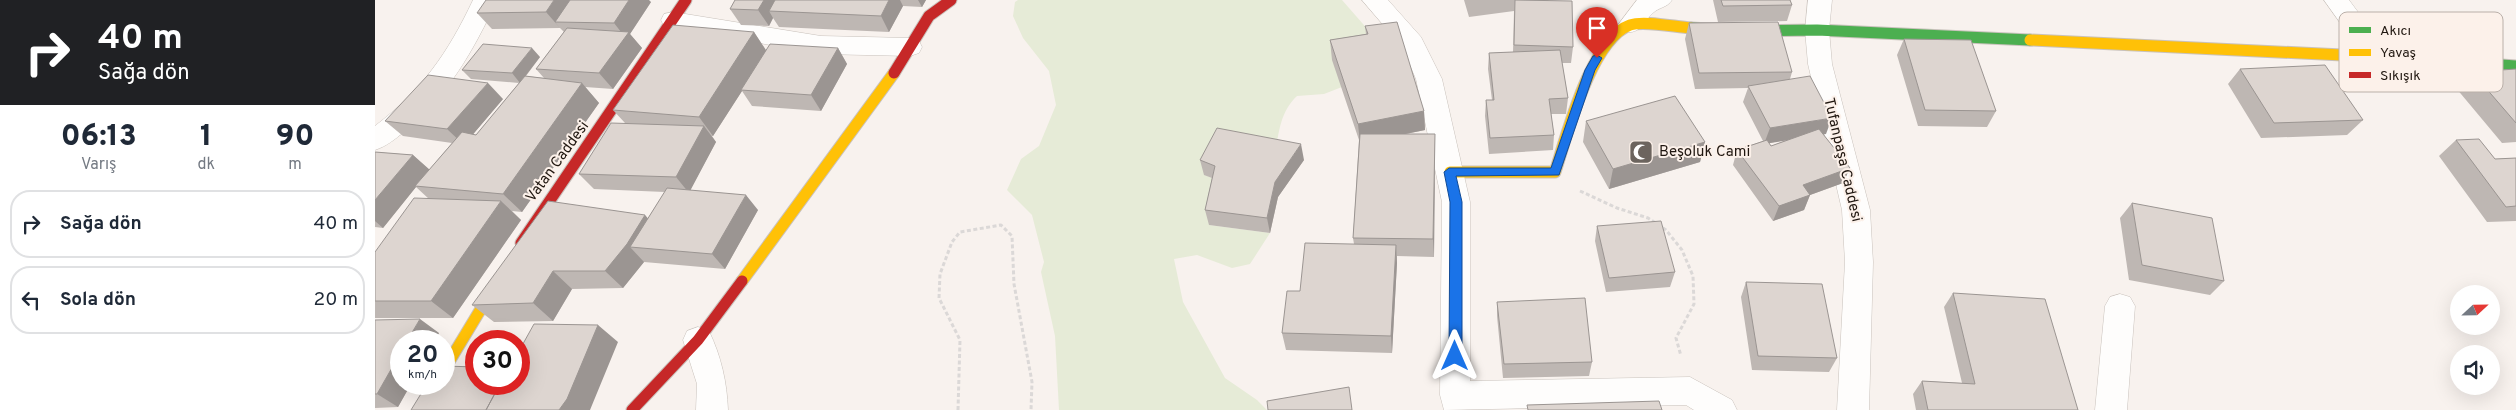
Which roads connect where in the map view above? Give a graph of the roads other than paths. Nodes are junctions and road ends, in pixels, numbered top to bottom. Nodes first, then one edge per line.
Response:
1 (485, 0) edge
2 (951, 0) edge
3 (1374, 0) edge
4 (1660, 0) edge
5 (1820, 0) edge
6 (2336, 0) edge
7 (680, 10) edge
8 (2345, 12) edge
9 (1630, 25) junction
10 (1817, 30) junction
11 (910, 47) junction
12 (2339, 54) edge
13 (2503, 65) edge
14 (2516, 66) edge
15 (375, 140) edge
16 (1449, 172) junction
17 (516, 251) edge
18 (506, 268) edge
19 (2120, 306) dead end
20 (698, 340) junction
21 (455, 352) edge
22 (1458, 402) edge
23 (632, 410) edge
24 (712, 410) edge
25 (1721, 410) edge
26 (1853, 410) edge
27 (2111, 410) edge

1 - 15 street
2 - 11 street
3 - 16 street
4 - 9 street
5 - 10 street, Tufanpaşa Caddesi
6 - 8 street
7 - 11 street
7 - 17 street, Vatan Caddesi
9 - 10 street
9 - 16 street
10 - 12 street
10 - 26 street, Tufanpaşa Caddesi
11 - 20 street
13 - 14 street
16 - 22 street
18 - 21 street
19 - 27 street
20 - 23 street
20 - 24 street
22 - 25 street

